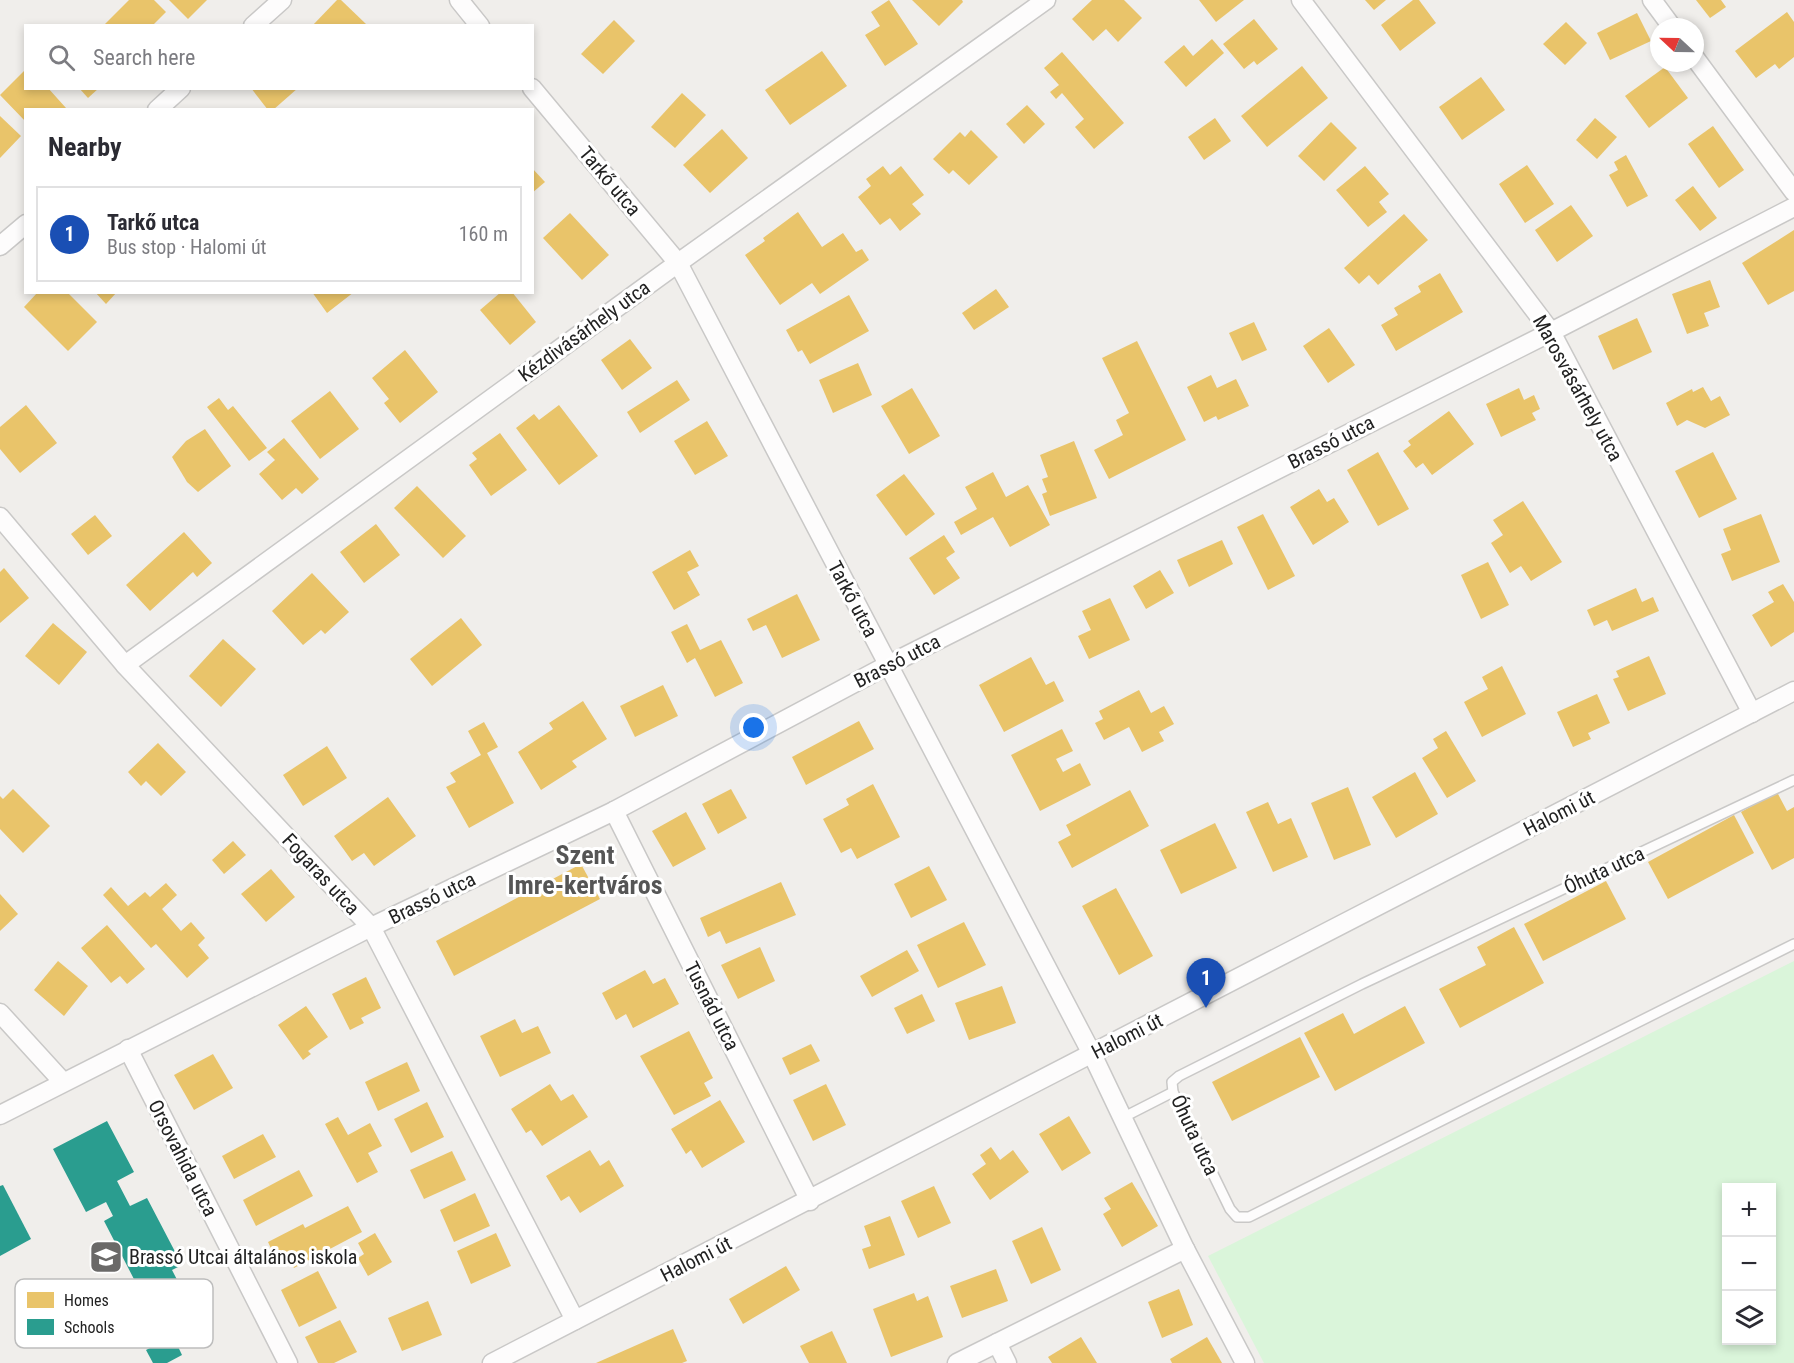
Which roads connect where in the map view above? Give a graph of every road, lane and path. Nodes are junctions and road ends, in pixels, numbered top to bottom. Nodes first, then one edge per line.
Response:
1 (282, 0) edge
2 (459, 0) edge
3 (1046, 0) edge
4 (1301, 0) edge
5 (1652, 0) edge
6 (1665, 18) edge
7 (255, 24) edge
8 (478, 24) edge
9 (1704, 70) edge
10 (179, 90) edge
11 (534, 90) edge
12 (158, 108) edge
13 (1794, 192) edge
14 (1794, 207) edge
15 (24, 226) edge
16 (0, 246) edge
17 (678, 263) junction
18 (1551, 332) junction
19 (0, 517) edge
20 (888, 664) junction
21 (125, 665) junction
22 (1794, 691) edge
23 (1752, 713) junction
24 (1794, 780) edge
25 (614, 811) junction
26 (371, 927) junction
27 (1794, 944) edge
28 (0, 1013) edge
29 (128, 1049) junction
30 (1092, 1054) junction
31 (63, 1082) junction
32 (1173, 1092) junction
33 (0, 1115) edge
34 (1122, 1118) junction
35 (810, 1200) junction
36 (1185, 1249) junction
37 (575, 1320) junction
38 (997, 1343) junction
39 (288, 1363) edge
40 (492, 1363) edge
41 (957, 1363) edge
42 (1007, 1363) edge
43 (1245, 1363) edge

1 - 7 street
2 - 8 street
3 - 17 street, Kézdivásárhely utca
4 - 18 street, Marosvásárhely utca
5 - 6 street
9 - 13 street
10 - 12 street
11 - 17 street, Tarkő utca
14 - 18 street, Brassó utca
15 - 16 street
17 - 20 street, Tarkő utca
17 - 21 street, Kézdivásárhely utca
18 - 20 street, Brassó utca
18 - 23 street, Marosvásárhely utca
19 - 21 street, Fogaras utca
20 - 25 street, Brassó utca
20 - 30 street, Tarkő utca
21 - 26 street, Fogaras utca
22 - 23 street, Halomi út
23 - 30 street, Halomi út
24 - 32 lane, Óhuta utca
25 - 26 street, Brassó utca
25 - 35 street, Tusnád utca
26 - 29 street, Brassó utca
26 - 37 street, Fogaras utca
27 - 32 lane, Óhuta utca
28 - 31 street
29 - 31 street, Brassó utca
29 - 39 street, Orsovahida utca
30 - 34 street, Tarkő utca
30 - 35 street, Halomi út
31 - 33 street, Brassó utca
32 - 34 lane
34 - 36 street, Tarkő utca
35 - 37 street, Halomi út
36 - 38 street
36 - 43 street, Tarkő utca
37 - 40 street, Halomi út
38 - 41 street
38 - 42 street

